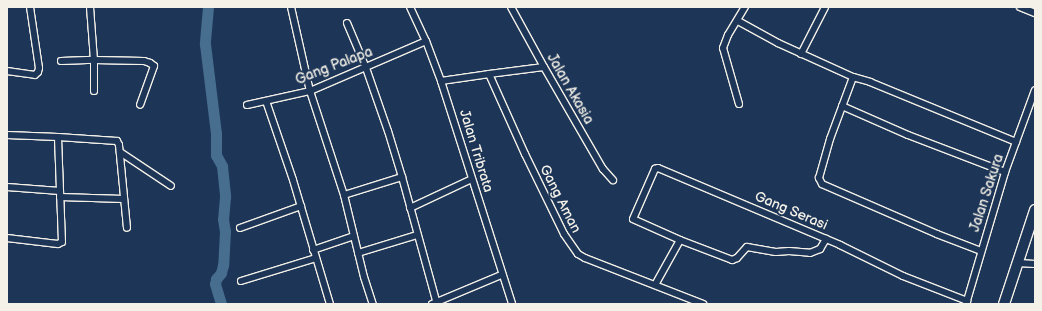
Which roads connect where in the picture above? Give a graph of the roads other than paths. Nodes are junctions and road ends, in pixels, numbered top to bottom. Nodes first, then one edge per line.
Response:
1 (30, 7) edge
2 (90, 7) edge
3 (291, 7) edge
4 (410, 7) edge
5 (512, 7) edge
6 (745, 7) edge
7 (825, 7) edge
8 (1020, 7) edge
9 (1035, 13) edge
10 (738, 21) junction
11 (348, 24) dead end
12 (426, 41) junction
13 (801, 54) junction
14 (94, 60) junction
15 (61, 61) dead end
16 (544, 67) junction
17 (366, 68) junction
18 (7, 71) edge
19 (489, 74) junction
20 (853, 77) junction
21 (441, 81) junction
22 (1035, 90) edge
23 (94, 91) dead end
24 (310, 91) junction
25 (266, 101) junction
26 (739, 104) dead end
27 (140, 105) dead end
28 (247, 105) dead end
29 (842, 106) junction
30 (7, 135) edge
31 (58, 137) junction
32 (1016, 142) junction
33 (120, 152) junction
34 (1005, 172) junction
35 (402, 177) junction
36 (472, 179) junction
37 (612, 180) dead end
38 (171, 186) dead end
39 (7, 187) edge
40 (60, 194) junction
41 (344, 195) junction
42 (124, 199) junction
43 (301, 206) junction
44 (410, 208) junction
45 (1035, 210) edge
46 (127, 228) dead end
47 (240, 228) dead end
48 (417, 235) junction
49 (354, 236) junction
50 (7, 238) edge
51 (826, 239) junction
52 (680, 240) junction
53 (313, 250) junction
54 (981, 251) junction
55 (358, 253) junction
56 (316, 258) junction
57 (1018, 263) junction
58 (1035, 264) edge
59 (501, 275) junction
60 (241, 282) dead end
61 (655, 285) junction
62 (435, 303) edge
63 (966, 303) edge
64 (330, 304) edge
65 (373, 304) edge
66 (512, 304) edge
67 (702, 304) edge
68 (1004, 304) edge

1 - 18 street
2 - 14 street
3 - 24 street
4 - 12 street, Jalan Tribrata
5 - 16 street, Jalan Akasia
6 - 10 street
7 - 13 street
8 - 9 street
10 - 13 street
10 - 26 street
11 - 17 street
12 - 17 street, Gang Palapa
12 - 21 street, Jalan Tribrata
13 - 20 street
14 - 15 street
14 - 23 street
14 - 27 street
16 - 19 street
16 - 37 street, Jalan Akasia
17 - 24 street, Gang Palapa
17 - 35 street
19 - 21 street
19 - 61 street, Gang Aman
20 - 29 street
20 - 32 street
21 - 36 street, Jalan Tribrata
22 - 32 street, Jalan Sakura
24 - 25 street, Gang Palapa
24 - 41 street
25 - 28 street, Gang Palapa
25 - 43 street
29 - 34 street
29 - 54 street
30 - 31 street
31 - 33 street
31 - 40 street
32 - 34 street, Jalan Sakura
33 - 38 street
33 - 42 street
34 - 54 street, Jalan Sakura
35 - 41 street
35 - 44 street
36 - 44 street
36 - 59 street, Jalan Tribrata
39 - 40 street
40 - 42 street
40 - 50 street
41 - 49 street
42 - 46 street
43 - 47 street
43 - 53 street
44 - 48 street
45 - 57 main road
48 - 55 street
48 - 62 street
49 - 53 street
49 - 55 street
51 - 52 street
51 - 52 street, Gang Serasi
51 - 63 street, Gang Serasi
52 - 61 street
53 - 56 street
54 - 63 street, Jalan Sakura
55 - 65 street
56 - 60 street
56 - 64 street
57 - 58 street
57 - 68 main road
59 - 62 street
59 - 66 street, Jalan Tribrata
61 - 67 street, Gang Aman

